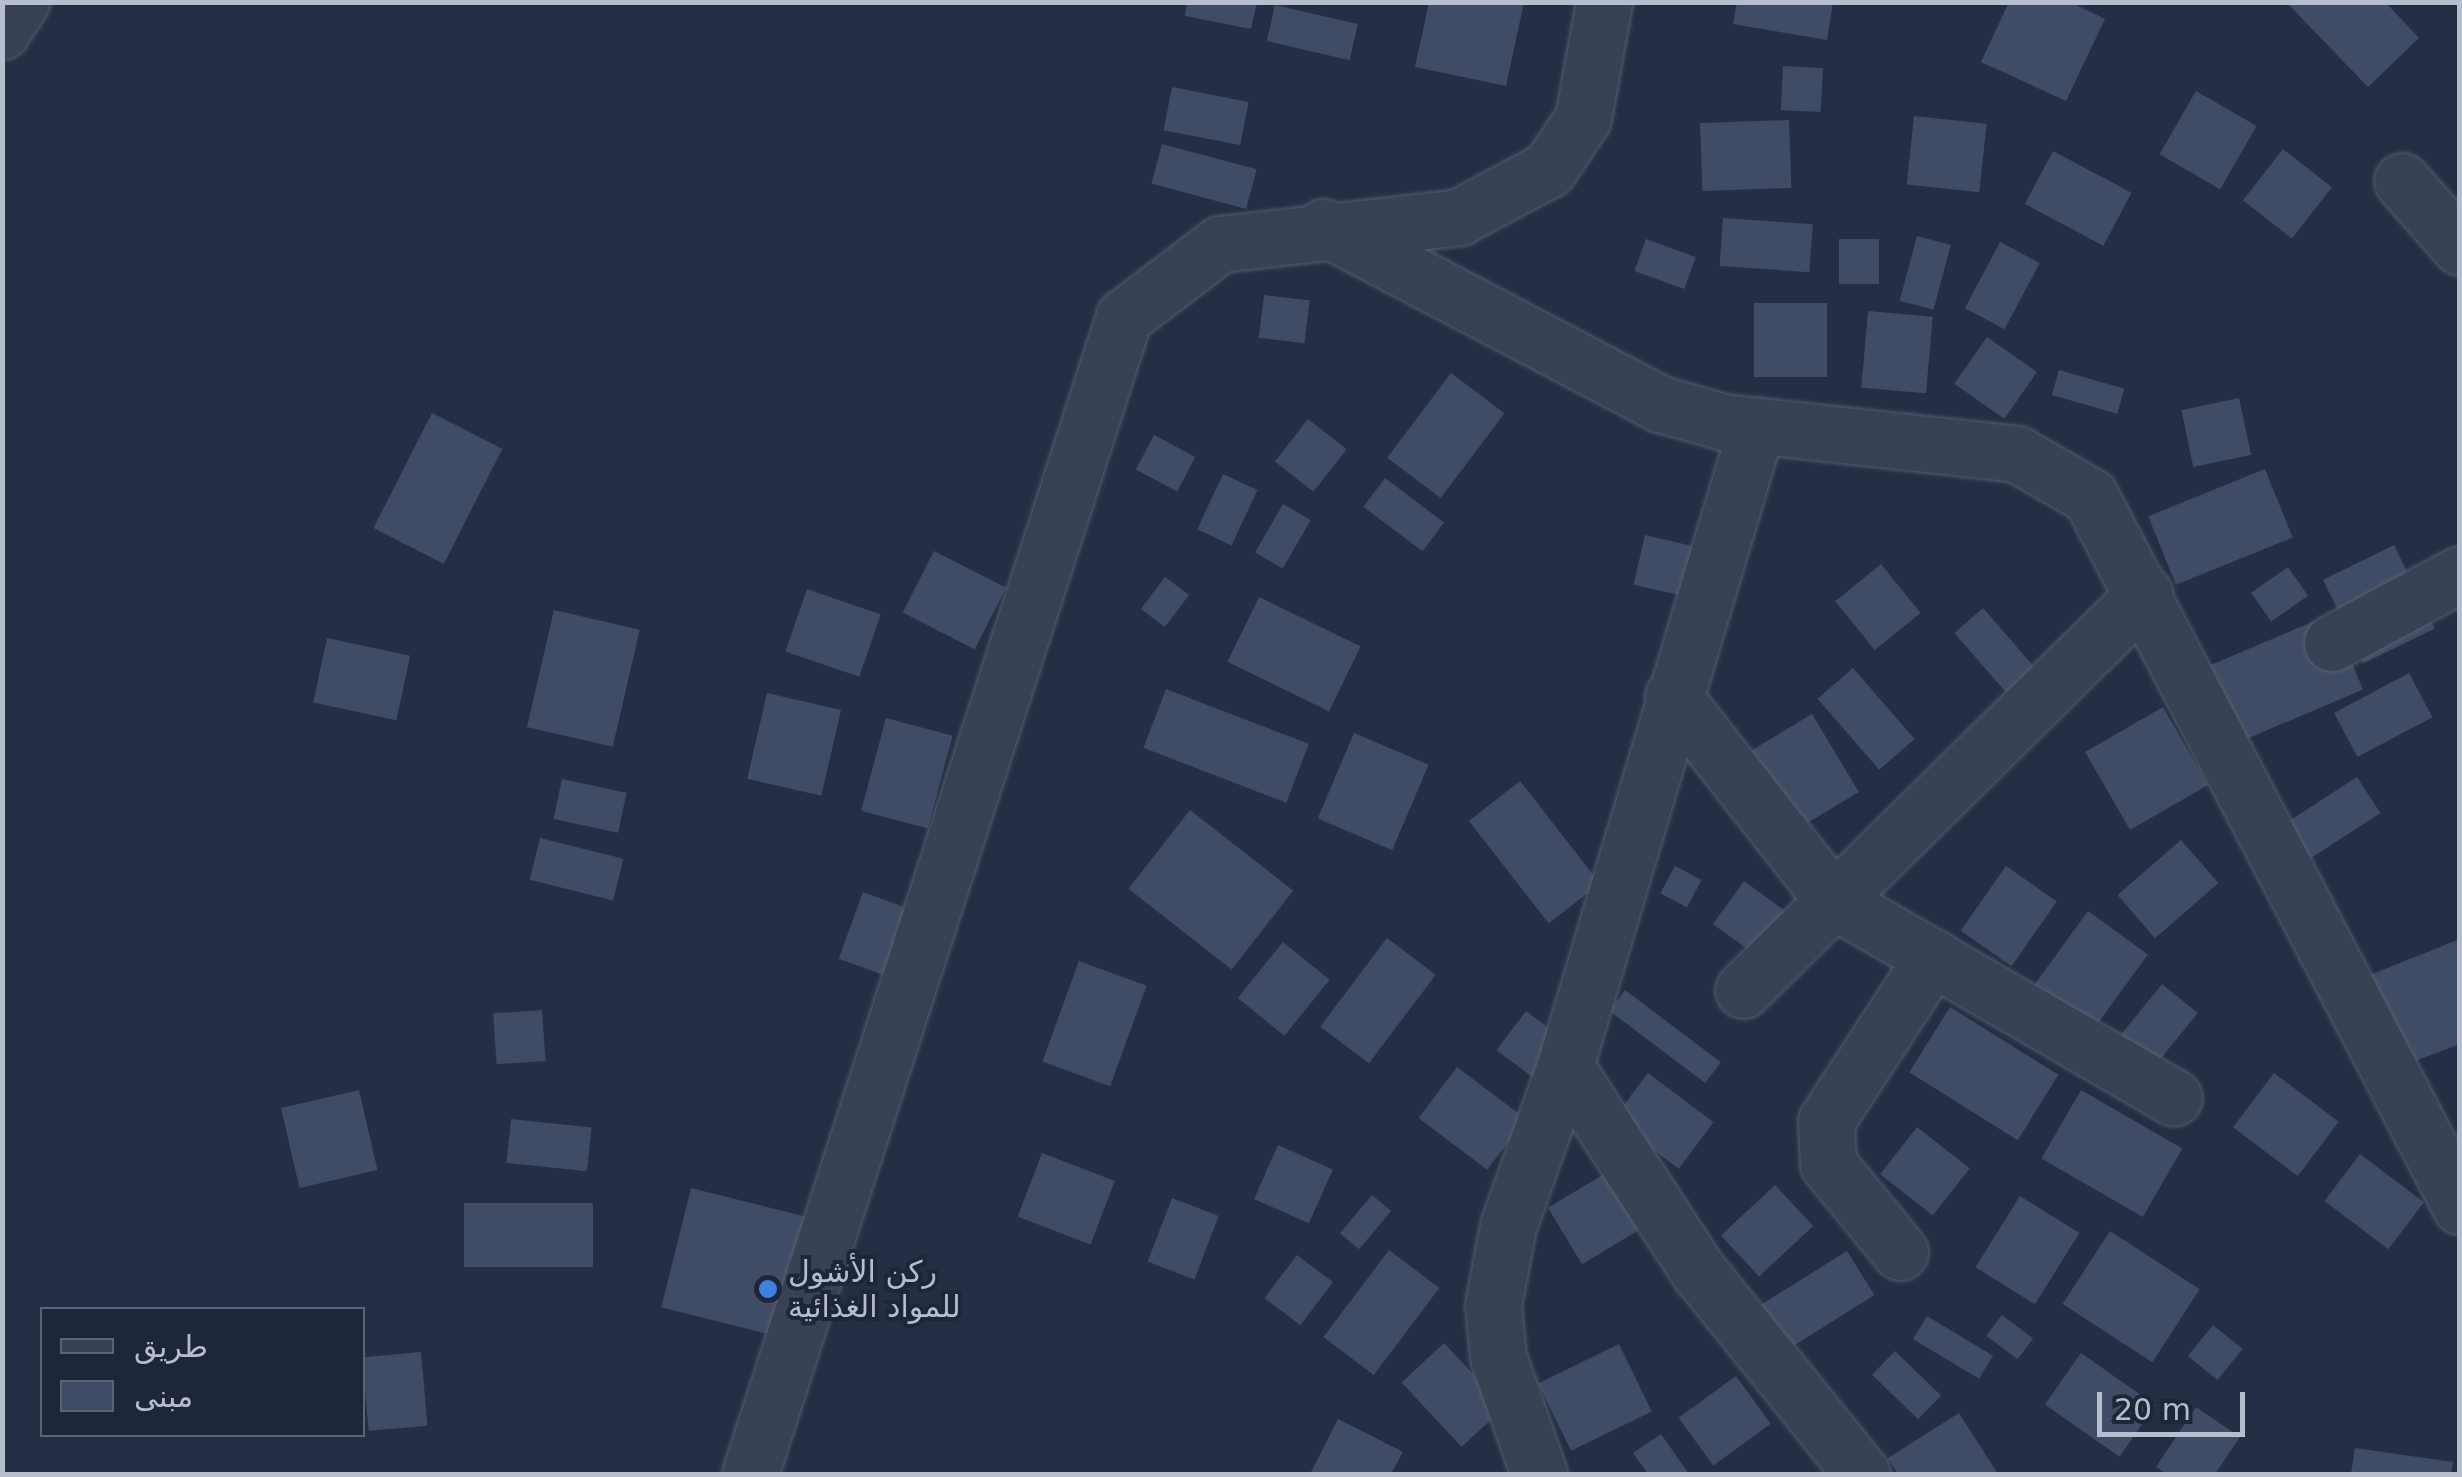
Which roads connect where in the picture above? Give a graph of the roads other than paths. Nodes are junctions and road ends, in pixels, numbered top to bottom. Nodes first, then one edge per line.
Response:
1 (21, 2) edge
2 (1604, 2) edge
3 (2, 31) edge
4 (2402, 181) dead end
5 (1323, 227) junction
6 (2460, 247) edge
7 (1757, 425) junction
8 (2460, 574) edge
9 (2145, 594) junction
10 (2332, 643) dead end
11 (1673, 696) junction
12 (1833, 900) junction
13 (1933, 958) junction
14 (1743, 990) dead end
15 (1565, 1066) junction
16 (2174, 1098) dead end
17 (2460, 1206) edge
18 (1900, 1252) dead end
19 (750, 1474) edge
20 (1539, 1474) edge
21 (1862, 1474) edge

1 - 3 street
2 - 5 street
4 - 6 street
5 - 7 street
5 - 19 street
7 - 9 street
7 - 11 street
8 - 10 street
9 - 12 street
9 - 17 street
11 - 12 street
11 - 15 street
12 - 13 street
12 - 14 street
13 - 16 street
13 - 18 street
15 - 20 street
15 - 21 street

